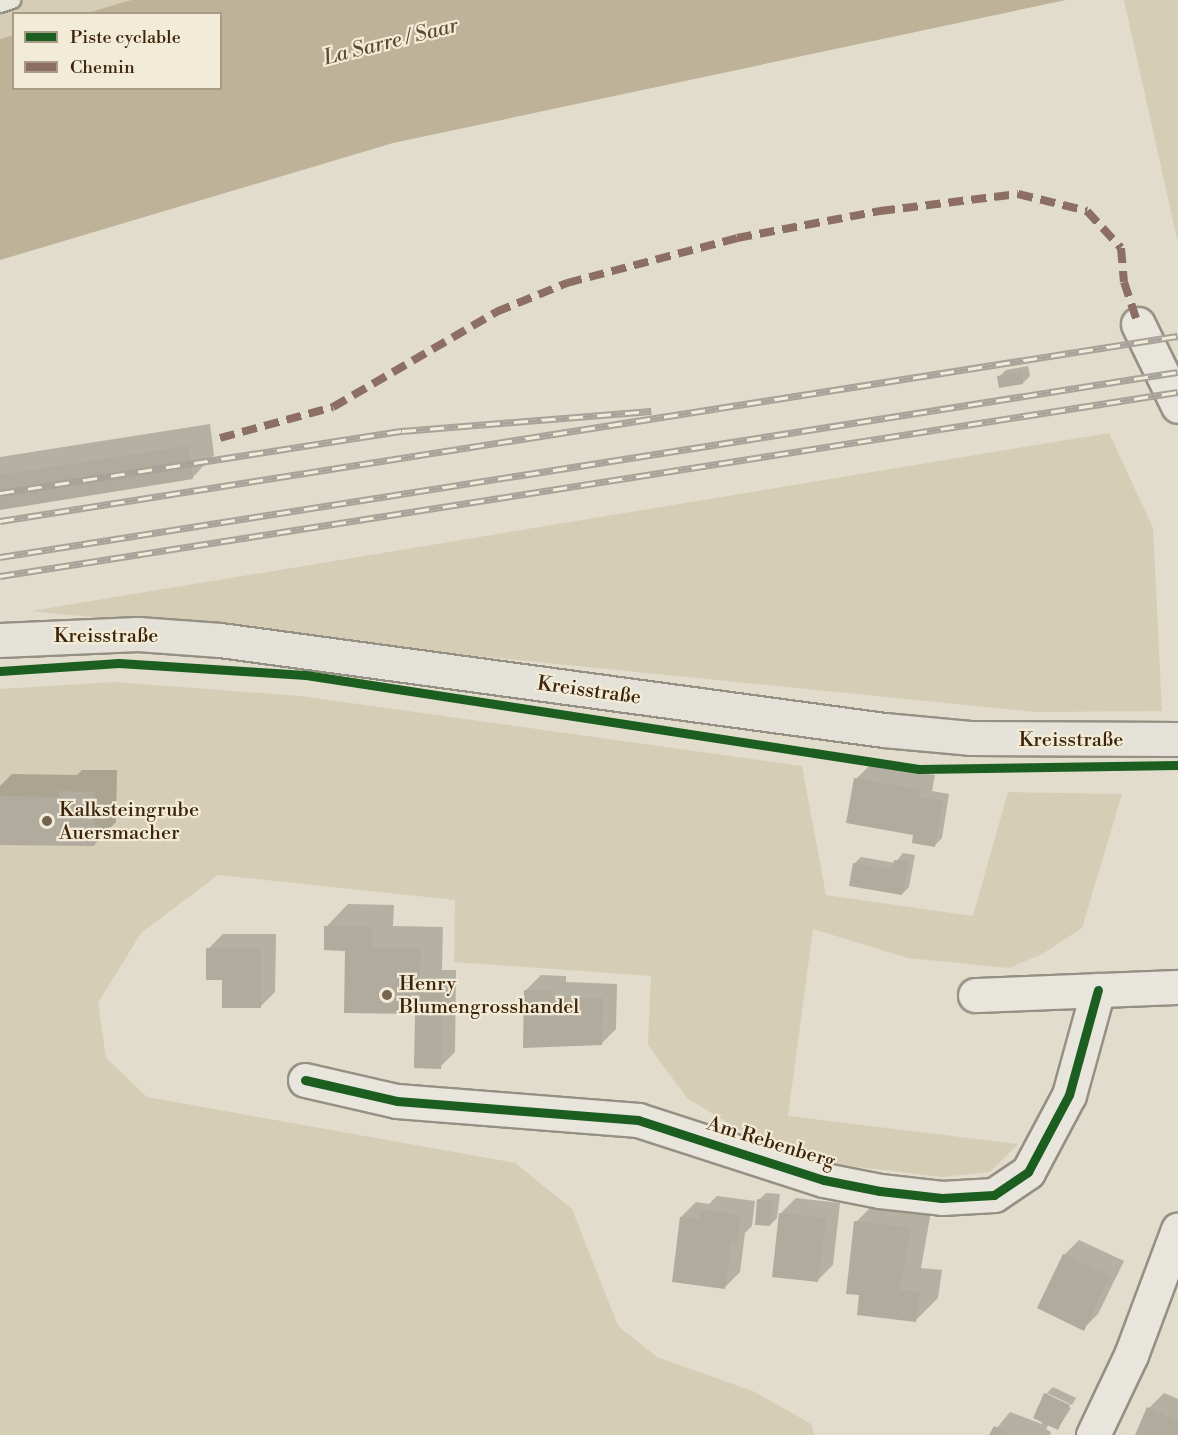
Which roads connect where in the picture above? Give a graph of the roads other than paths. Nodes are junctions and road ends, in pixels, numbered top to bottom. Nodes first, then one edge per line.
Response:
1 (12, 0) edge
2 (0, 4) edge
3 (1138, 324) dead end
4 (1178, 406) edge
5 (0, 640) edge
6 (1178, 740) edge
7 (1178, 987) edge
8 (1098, 990) junction
9 (975, 995) dead end
10 (305, 1080) dead end
11 (1178, 1229) edge
12 (1093, 1435) edge

1 - 2 lane
3 - 4 street
5 - 6 main road, Kreisstraße
7 - 8 street
8 - 9 street
8 - 10 street, Am Rebenberg
11 - 12 street

